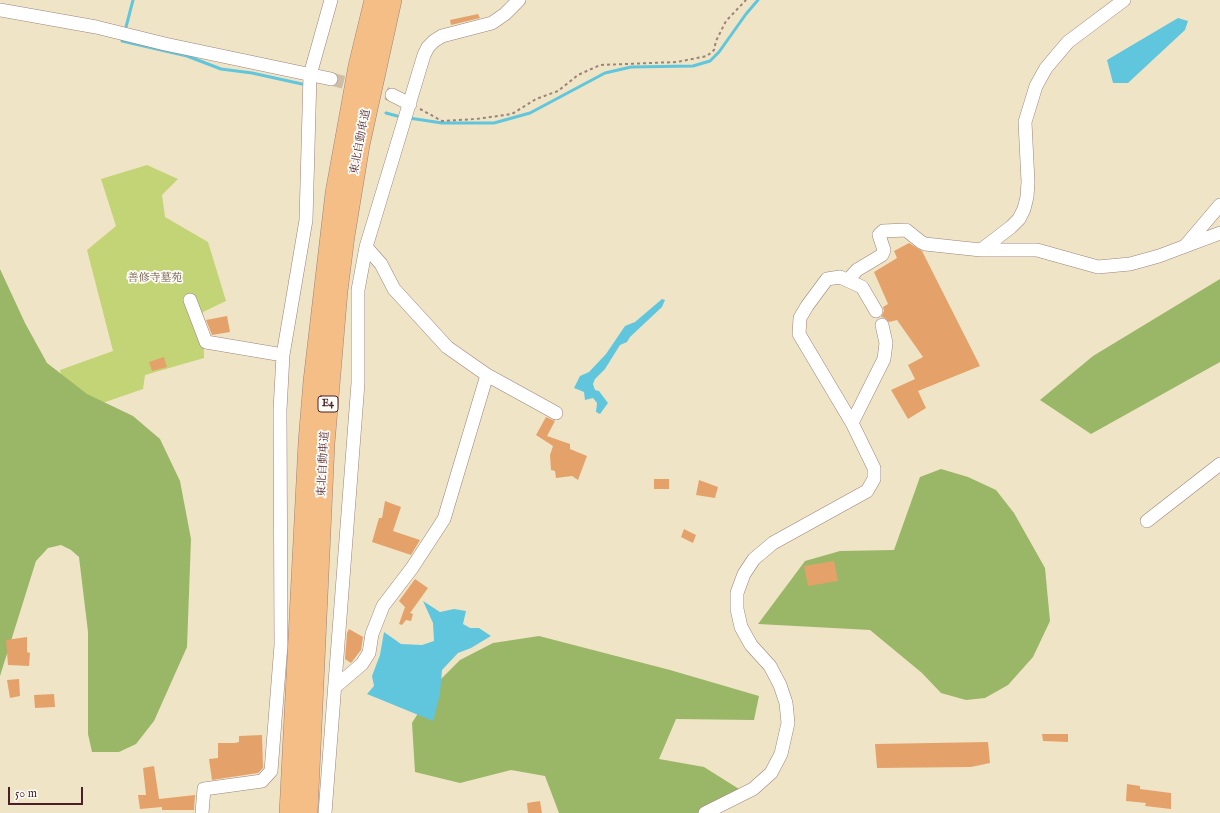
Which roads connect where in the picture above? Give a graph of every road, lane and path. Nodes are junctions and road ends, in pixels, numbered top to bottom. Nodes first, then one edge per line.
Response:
1 (331, 0) edge
2 (374, 0) edge
3 (392, 0) edge
4 (405, 0) edge
5 (519, 0) edge
6 (746, 0) edge
7 (1124, 0) edge
8 (0, 10) edge
9 (310, 75) junction
10 (331, 79) tunnel mouth
11 (392, 95) tunnel mouth
12 (410, 104) junction
13 (1220, 205) edge
14 (1220, 232) edge
15 (345, 236) junction
16 (1185, 246) junction
17 (366, 247) junction
18 (981, 250) junction
19 (848, 280) junction
20 (190, 300) dead end
21 (876, 311) dead end
22 (882, 325) dead end
23 (283, 356) junction
24 (487, 375) junction
25 (556, 413) dead end
26 (852, 423) junction
27 (1220, 464) edge
28 (1147, 521) dead end
29 (335, 687) junction
30 (202, 813) edge
31 (290, 813) edge
32 (308, 813) edge
33 (325, 813) edge
34 (705, 813) edge

1 - 9 street
2 - 31 highway, 東北自動車道 / E4
3 - 15 highway, 東北自動車道 / E4
4 - 15 highway
5 - 12 street
6 - 12 path
7 - 18 street
8 - 9 street
9 - 10 street
9 - 23 street
11 - 12 street
12 - 17 street
13 - 16 street
14 - 16 street
15 - 32 highway, 東北自動車道 / E4
16 - 18 street
17 - 24 street
17 - 29 street
18 - 19 street
19 - 21 street
19 - 26 street
20 - 23 street
22 - 26 street
23 - 30 street
24 - 25 street
24 - 29 street
26 - 34 street
27 - 28 street
29 - 33 street

